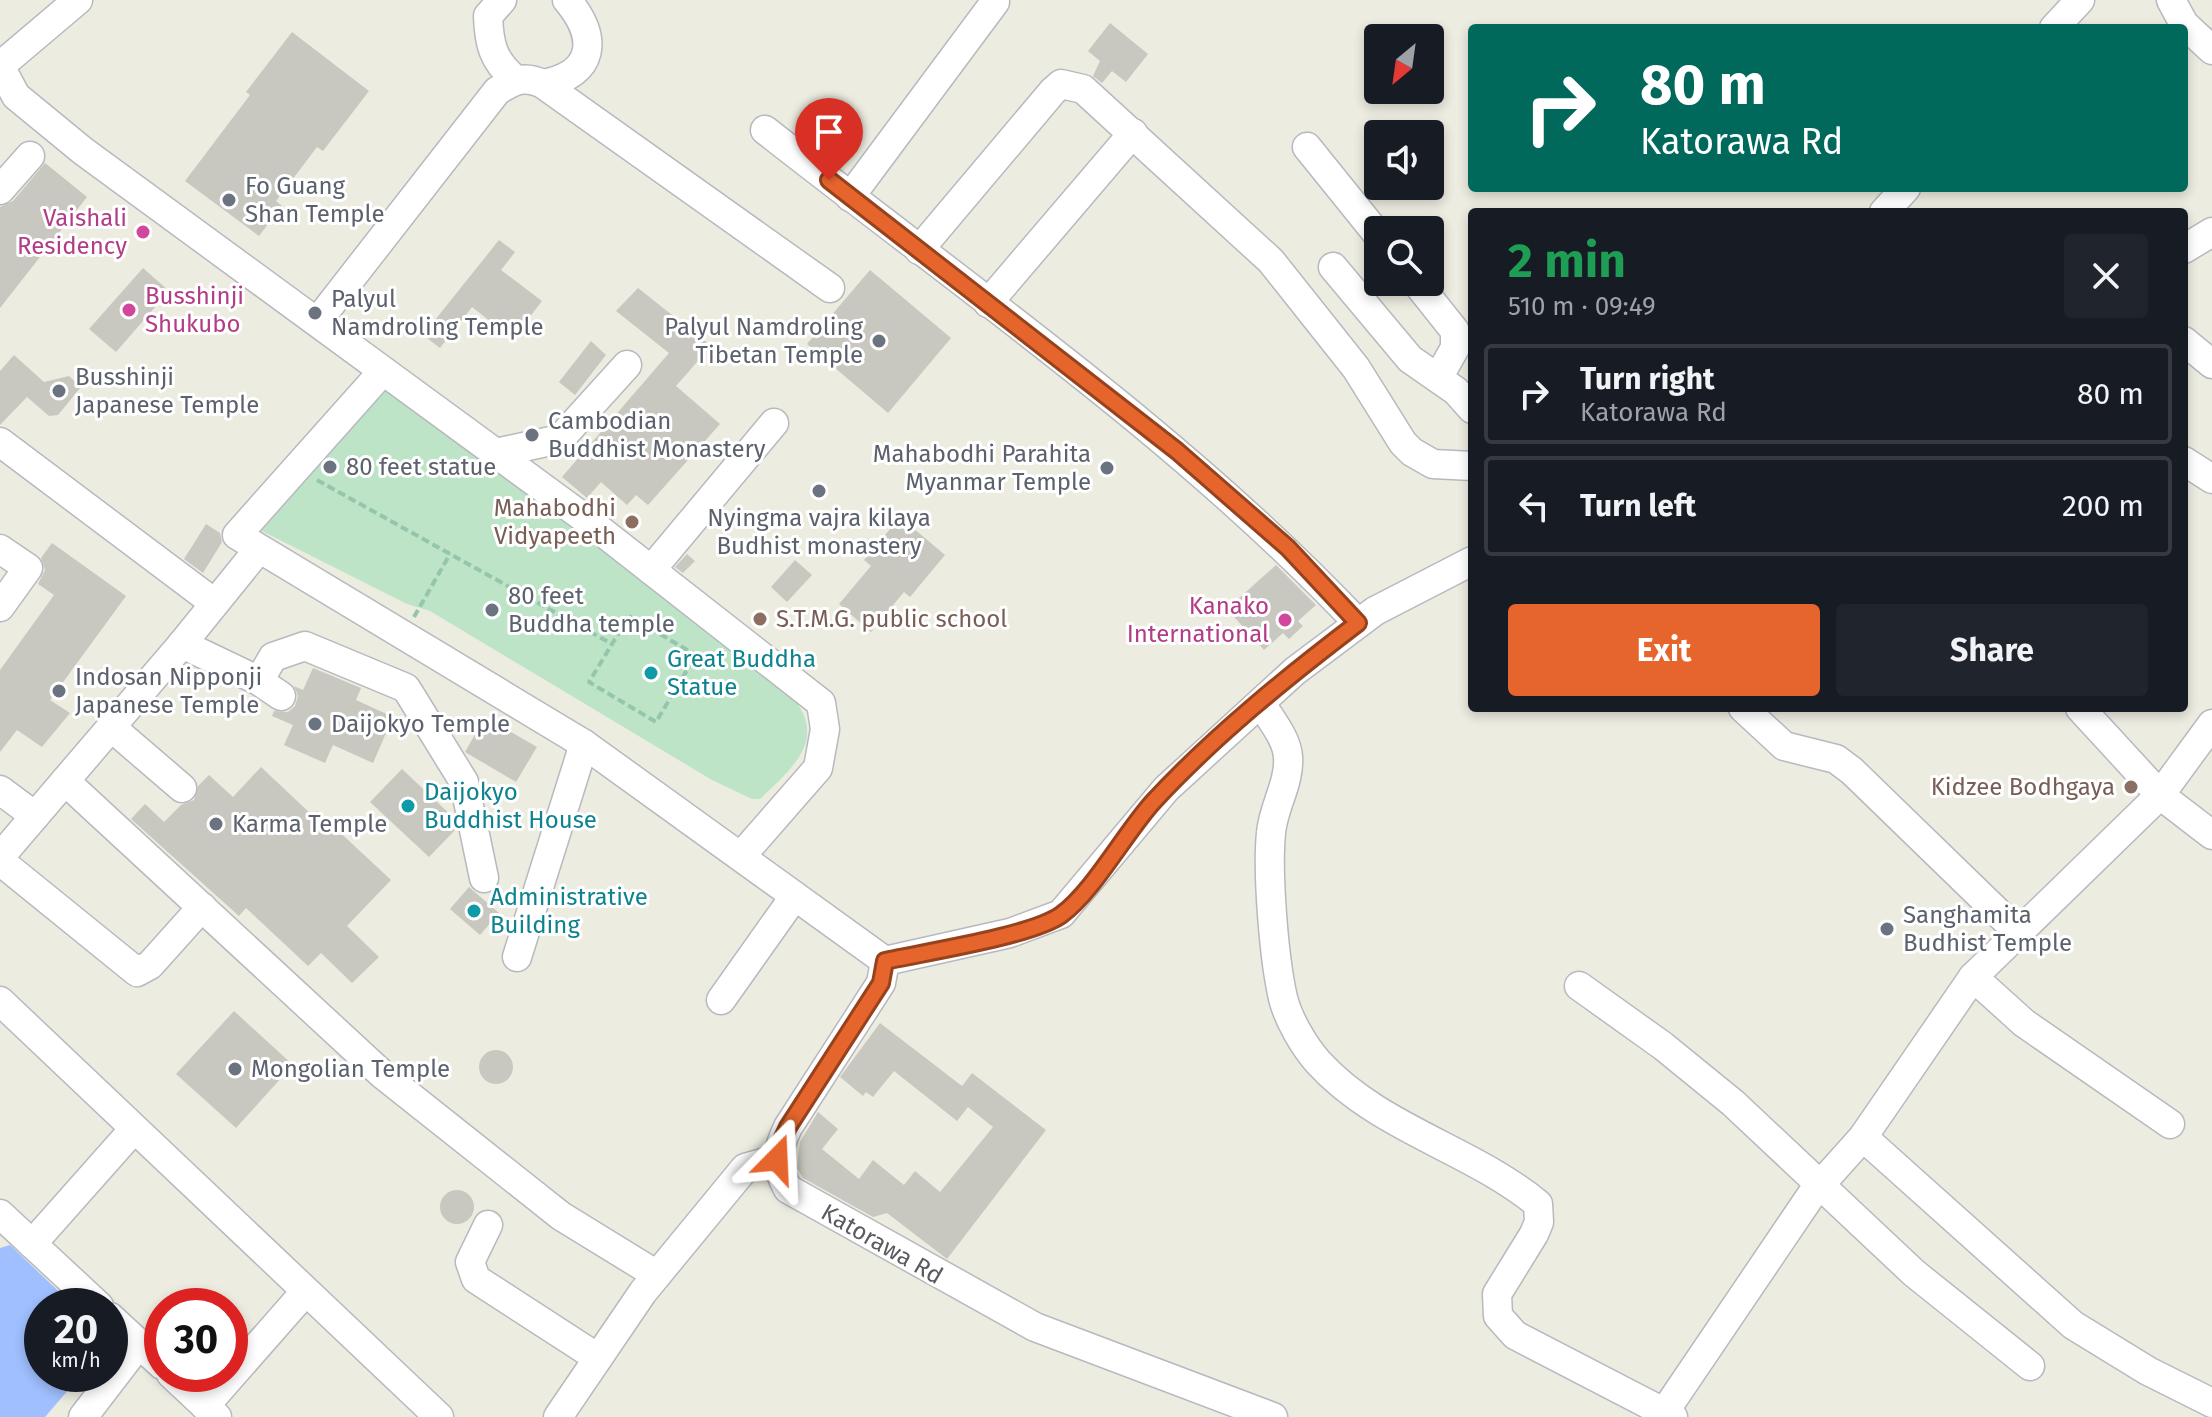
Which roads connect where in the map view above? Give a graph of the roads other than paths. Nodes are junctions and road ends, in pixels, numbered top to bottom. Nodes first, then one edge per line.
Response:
1 (78, 0) edge
2 (502, 0) edge
3 (567, 0) edge
4 (2080, 0) edge
5 (2171, 0) edge
6 (995, 2) dead end
7 (2058, 24) edge
8 (2184, 24) edge
9 (2188, 28) edge
10 (2212, 50) edge
11 (0, 66) edge
12 (529, 82) junction
13 (765, 130) dead end
14 (1133, 133) junction
15 (1307, 147) dead end
16 (30, 156) dead end
17 (0, 190) edge
18 (1902, 192) edge
19 (850, 197) junction
20 (1888, 208) edge
21 (1364, 218) edge
22 (2212, 232) edge
23 (2188, 247) edge
24 (919, 250) junction
25 (1333, 267) dead end
26 (830, 288) dead end
27 (1427, 296) edge
28 (988, 303) junction
29 (317, 322) junction
30 (2188, 344) edge
31 (2212, 364) edge
32 (627, 365) dead end
33 (383, 371) junction
34 (1438, 378) junction
35 (1468, 405) edge
36 (774, 423) dead end
37 (0, 442) edge
38 (496, 453) junction
39 (2188, 464) edge
40 (1468, 466) edge
41 (2212, 479) edge
42 (0, 549) edge
43 (258, 550) junction
44 (1468, 563) edge
45 (651, 570) junction
46 (213, 602) junction
47 (0, 607) edge
48 (1358, 623) junction
49 (182, 644) junction
50 (1261, 703) junction
51 (1747, 712) edge
52 (2084, 712) edge
53 (2212, 724) edge
54 (111, 727) junction
55 (584, 744) junction
56 (65, 781) junction
57 (182, 788) dead end
58 (0, 790) edge
59 (2160, 795) junction
60 (35, 816) junction
61 (2212, 835) edge
62 (742, 855) junction
63 (0, 859) edge
64 (484, 878) dead end
65 (794, 897) junction
66 (202, 907) junction
67 (2017, 931) junction
68 (517, 957) dead end
69 (885, 961) junction
70 (1973, 977) junction
71 (1579, 986) dead end
72 (721, 1000) dead end
73 (0, 1001) edge
74 (2170, 1124) dead end
75 (134, 1129) junction
76 (1863, 1137) junction
77 (777, 1159) junction
78 (1818, 1187) junction
79 (0, 1214) edge
80 (488, 1225) dead end
81 (32, 1244) junction
82 (657, 1275) junction
83 (80, 1288) edge
84 (305, 1292) junction
85 (128, 1334) edge
86 (139, 1344) junction
87 (144, 1349) edge
88 (598, 1358) junction
89 (2030, 1366) dead end
90 (190, 1392) edge
91 (2212, 1403) edge
92 (211, 1411) edge
93 (1666, 1415) edge
94 (83, 1417) edge
95 (439, 1417) edge
96 (558, 1417) edge
97 (1273, 1417) edge

1 - 11 street
2 - 12 street
3 - 12 street
4 - 7 street
5 - 8 street
6 - 19 street
9 - 10 street
11 - 29 street
12 - 26 street
12 - 29 street
13 - 19 street
14 - 24 street
14 - 28 street
14 - 40 street
15 - 21 street
16 - 17 street
18 - 20 street
19 - 24 street
22 - 23 street
24 - 28 street
25 - 34 street
27 - 34 street
28 - 48 street
29 - 33 street
30 - 31 street
32 - 38 street
33 - 38 street
33 - 43 street
34 - 35 street
36 - 45 street
37 - 46 street
38 - 45 street
39 - 41 street
42 - 47 street
43 - 46 street
43 - 55 street
44 - 48 street
45 - 62 street
46 - 49 street
48 - 50 street
49 - 54 street
49 - 64 street
50 - 69 street
50 - 93 street
51 - 67 street
52 - 59 street
53 - 59 street
54 - 56 street
54 - 57 street
55 - 62 street
55 - 68 street
56 - 60 street
56 - 66 street
58 - 60 street
59 - 61 street
59 - 67 street
60 - 63 street
62 - 65 street
63 - 66 street
65 - 69 street
65 - 72 street
66 - 82 street
67 - 70 street
69 - 77 street
70 - 74 street
70 - 76 street
71 - 78 street
73 - 75 street
75 - 81 street
75 - 84 street
76 - 78 street
76 - 91 street
77 - 82 street
77 - 97 street, Katorawa Rd
78 - 89 street
78 - 93 street
79 - 81 street
80 - 88 street
81 - 83 street
82 - 88 street
84 - 92 street
84 - 95 street
85 - 86 street
86 - 87 street
86 - 94 street
88 - 96 street
90 - 92 street

